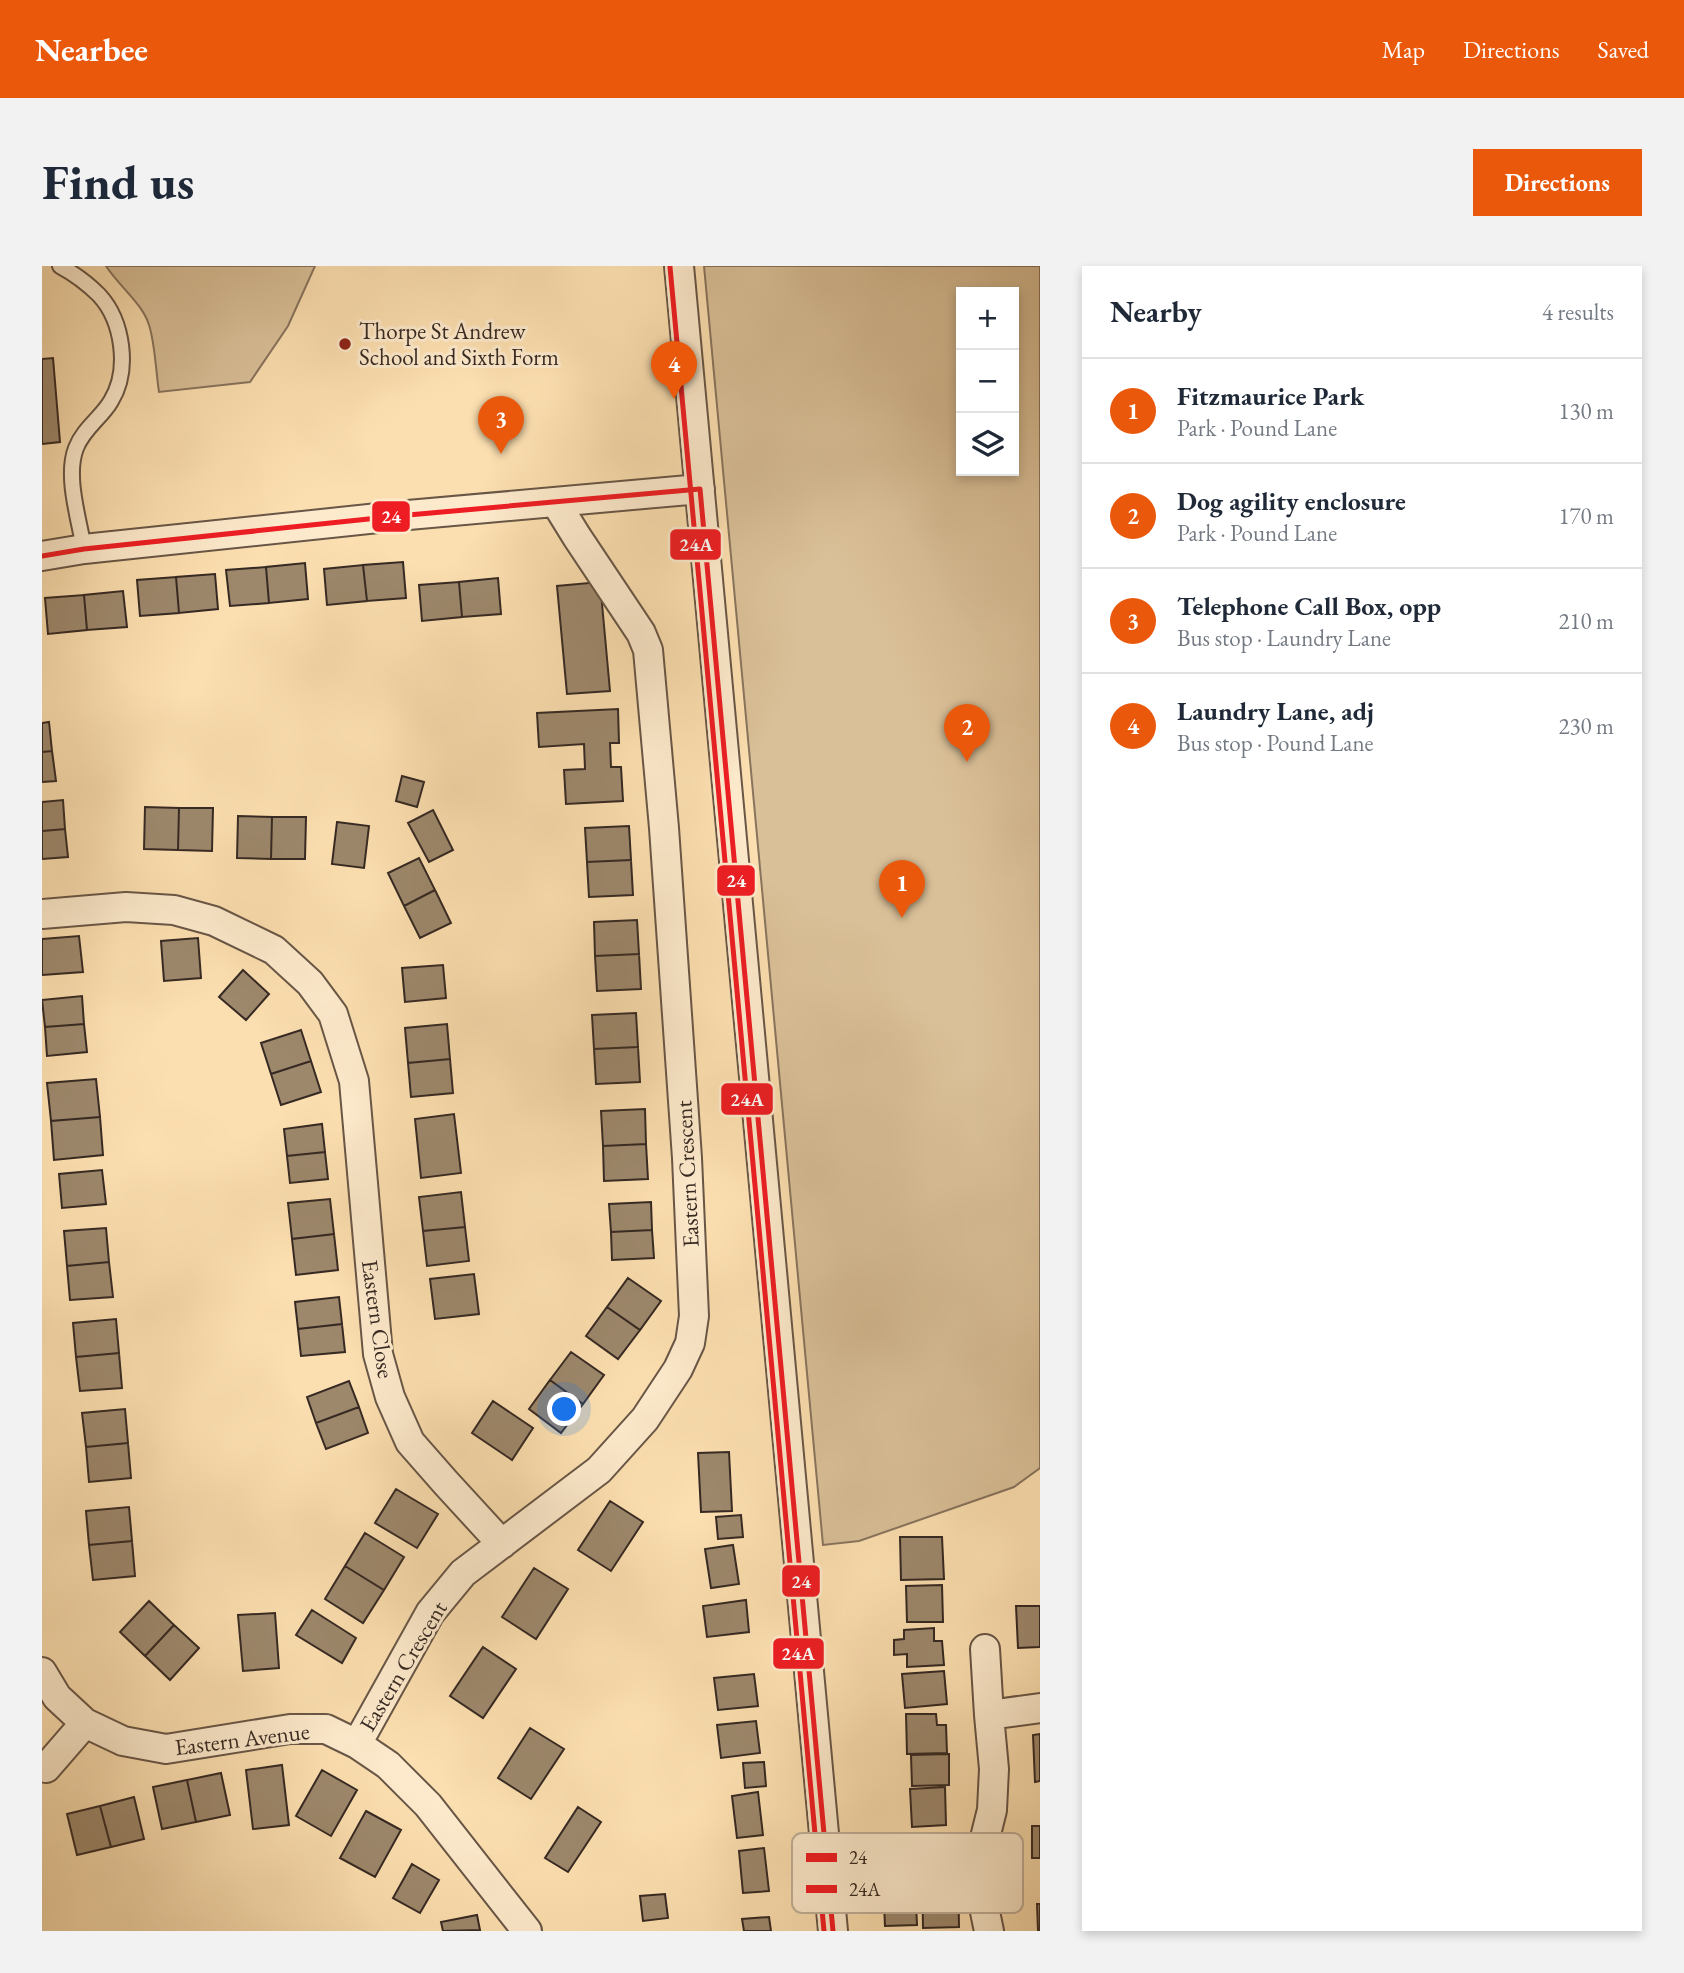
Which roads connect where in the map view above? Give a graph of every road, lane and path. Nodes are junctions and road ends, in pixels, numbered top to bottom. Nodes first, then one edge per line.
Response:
1 (60, 266) edge
2 (679, 266) edge
3 (700, 489) junction
4 (556, 503) junction
5 (84, 549) junction
6 (42, 556) edge
7 (42, 915) edge
8 (502, 1544) junction
9 (985, 1649) dead end
10 (42, 1672) edge
11 (1040, 1708) edge
12 (989, 1715) junction
13 (85, 1723) junction
14 (357, 1744) junction
15 (46, 1768) dead end
16 (824, 1833) edge
17 (986, 1833) edge
18 (831, 1913) edge
19 (985, 1913) edge
20 (527, 1931) edge
21 (833, 1931) edge
22 (989, 1931) edge

1 - 5 lane
2 - 3 street
3 - 4 street
3 - 16 street
4 - 5 street
4 - 8 street, Eastern Crescent
5 - 6 street
7 - 8 street, Eastern Close
8 - 14 street, Eastern Crescent
9 - 12 street
10 - 13 street, Eastern Avenue
11 - 12 street
12 - 17 street
13 - 14 street, Eastern Avenue
13 - 15 street
14 - 20 street, Eastern Avenue
18 - 21 street
19 - 22 street

